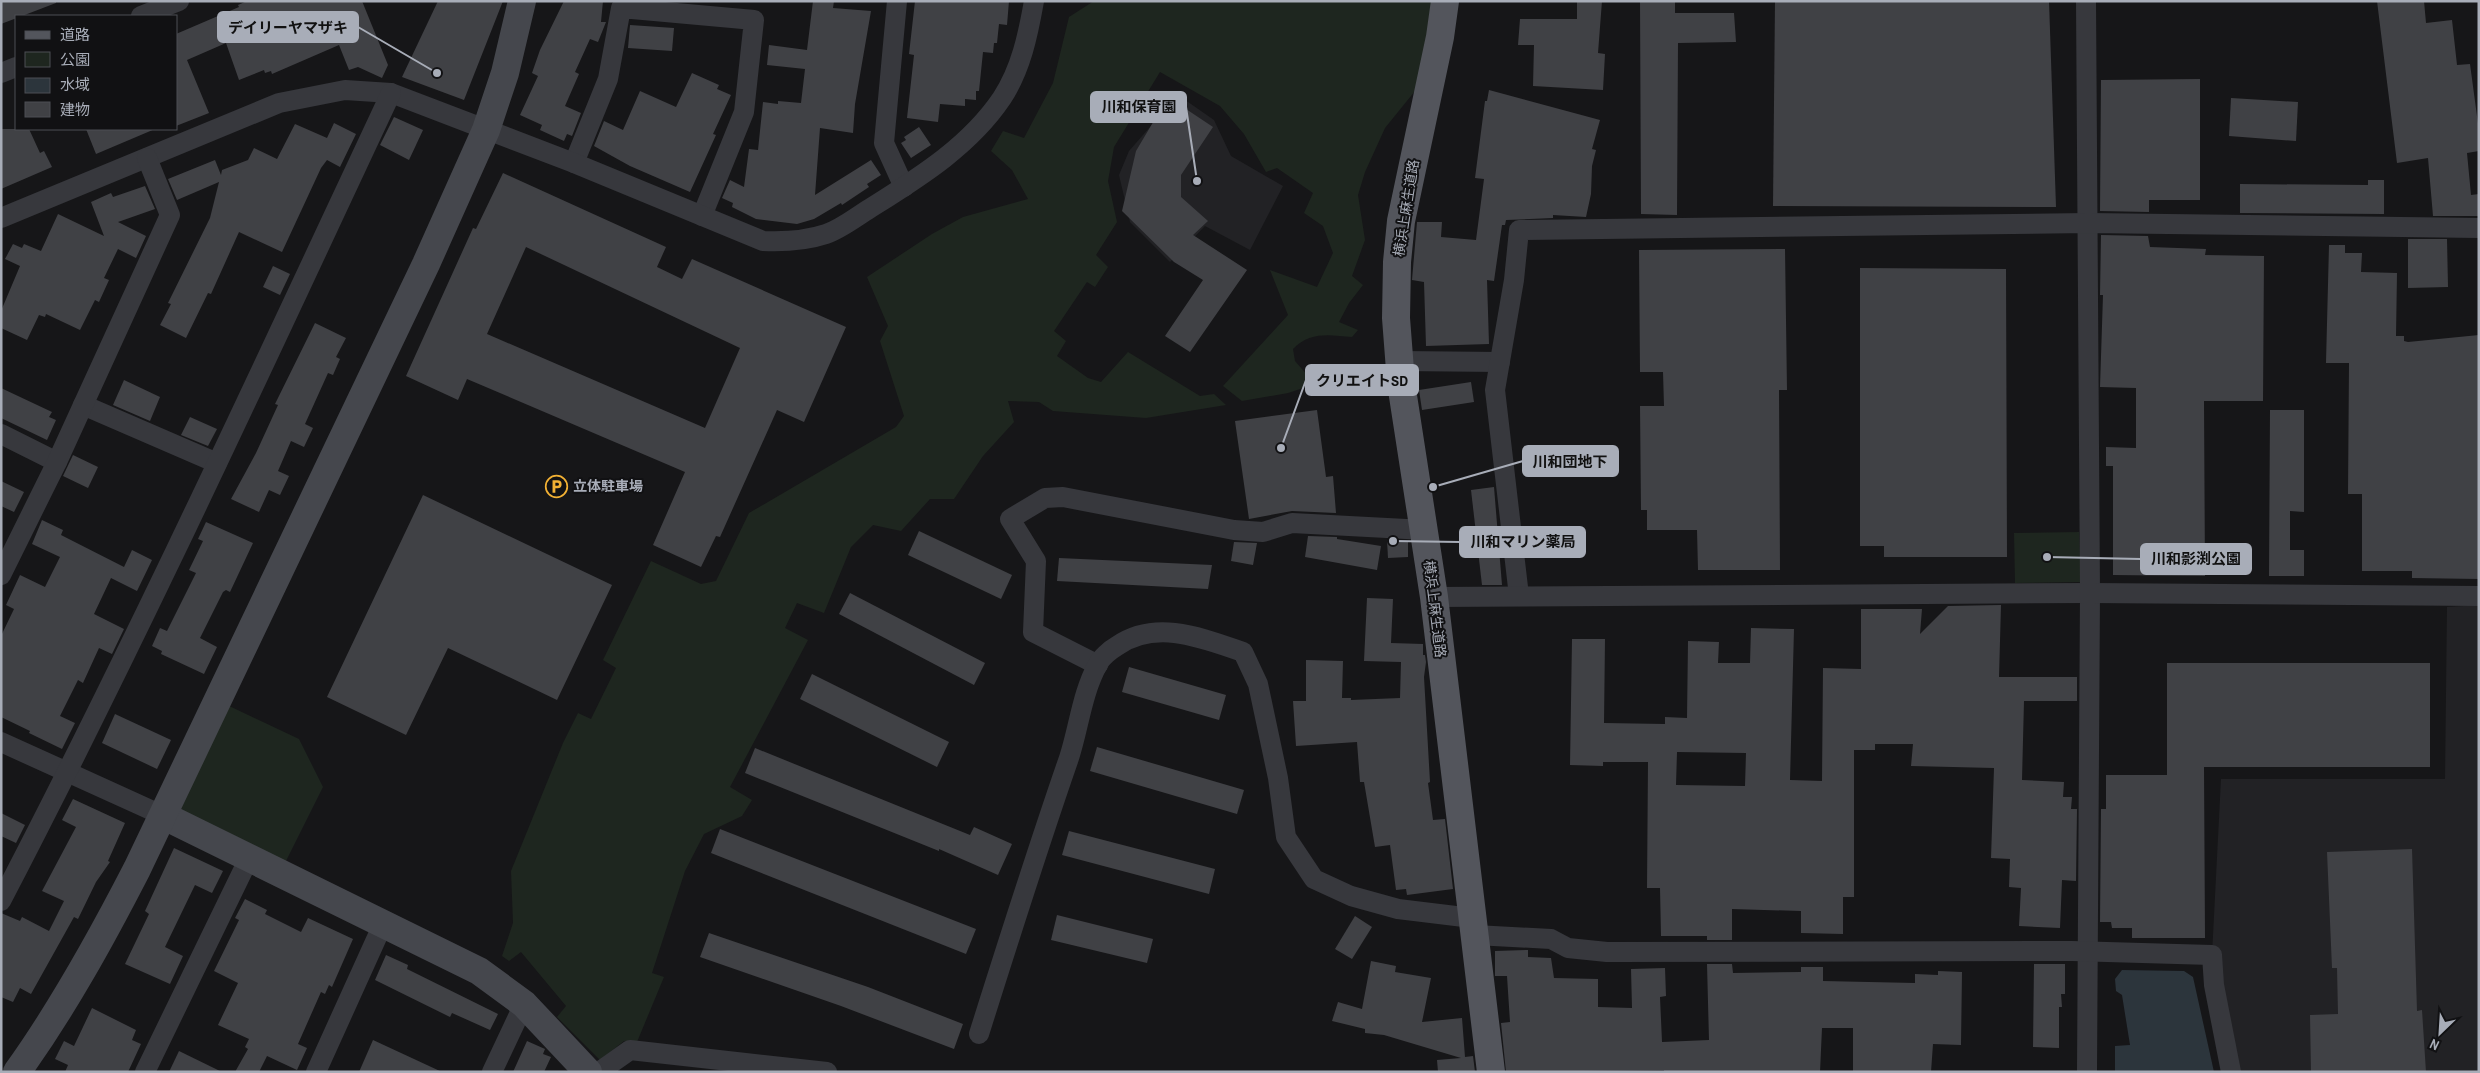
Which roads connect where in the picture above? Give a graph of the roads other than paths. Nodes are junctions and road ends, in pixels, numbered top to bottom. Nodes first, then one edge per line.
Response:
1 (180, 1) edge
2 (522, 1) edge
3 (897, 1) edge
4 (1034, 1) edge
5 (1445, 1) edge
6 (2086, 1) edge
7 (619, 5) edge
8 (144, 15) edge
9 (15, 67) edge
10 (1, 73) edge
11 (391, 93) junction
12 (486, 130) junction
13 (147, 158) junction
14 (574, 163) junction
15 (904, 187) junction
16 (702, 216) junction
17 (1, 218) edge
18 (2088, 223) junction
19 (2479, 228) edge
20 (1400, 362) junction
21 (1500, 362) junction
22 (83, 405) junction
23 (1, 434) edge
24 (57, 462) junction
25 (217, 464) junction
26 (1425, 530) junction
27 (1, 574) edge
28 (2090, 593) junction
29 (1519, 596) junction
30 (2479, 596) edge
31 (1434, 597) junction
32 (1098, 664) junction
33 (1, 742) edge
34 (68, 772) junction
35 (164, 816) junction
36 (248, 858) junction
37 (1, 901) edge
38 (383, 924) junction
39 (1474, 926) junction
40 (2089, 952) junction
41 (524, 1004) junction
42 (979, 1034) dead end
43 (17, 1072) edge
44 (145, 1072) edge
45 (316, 1072) edge
46 (492, 1072) edge
47 (588, 1072) edge
48 (599, 1072) edge
49 (827, 1072) edge
50 (1491, 1072) edge
51 (2088, 1072) edge
52 (2231, 1072) edge

1 - 8 street
2 - 12 street
3 - 15 street
4 - 15 street
5 - 20 main road, 横浜上麻生道路
6 - 18 street
7 - 14 street
7 - 16 street
9 - 10 street
11 - 12 street
11 - 13 street
11 - 25 street
12 - 14 street
12 - 35 street
13 - 17 street
13 - 22 street
14 - 16 street
15 - 16 street
18 - 19 street
18 - 21 street
18 - 28 street
20 - 21 street
20 - 26 main road, 横浜上麻生道路
21 - 29 street
22 - 24 street
22 - 25 street
23 - 24 street
24 - 27 street
25 - 34 street
26 - 31 main road, 横浜上麻生道路
26 - 32 street
28 - 29 street
28 - 30 street
28 - 40 street
29 - 31 street
31 - 39 main road, 横浜上麻生道路
32 - 39 street
32 - 42 street
33 - 34 street
34 - 35 street
34 - 37 street
35 - 36 street
35 - 43 street
36 - 38 street
36 - 44 street
38 - 41 street
38 - 45 street
39 - 40 street
39 - 50 main road, 横浜上麻生道路
40 - 51 street
40 - 52 street
41 - 46 street
41 - 47 street
48 - 49 street

